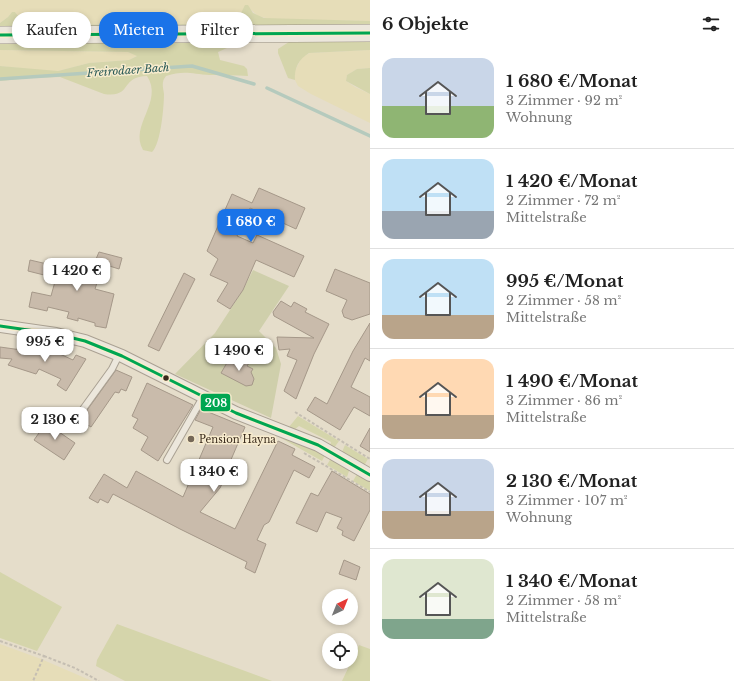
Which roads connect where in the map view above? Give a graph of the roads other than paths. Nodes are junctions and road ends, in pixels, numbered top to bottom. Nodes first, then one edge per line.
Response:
1 (370, 33) edge
2 (0, 35) edge
3 (0, 326) edge
4 (119, 355) junction
5 (203, 397) junction
6 (70, 427) dead end
7 (168, 460) dead end
8 (370, 475) edge

1 - 2 main road
3 - 4 street
4 - 5 street
4 - 6 lane
5 - 7 lane
5 - 8 street

